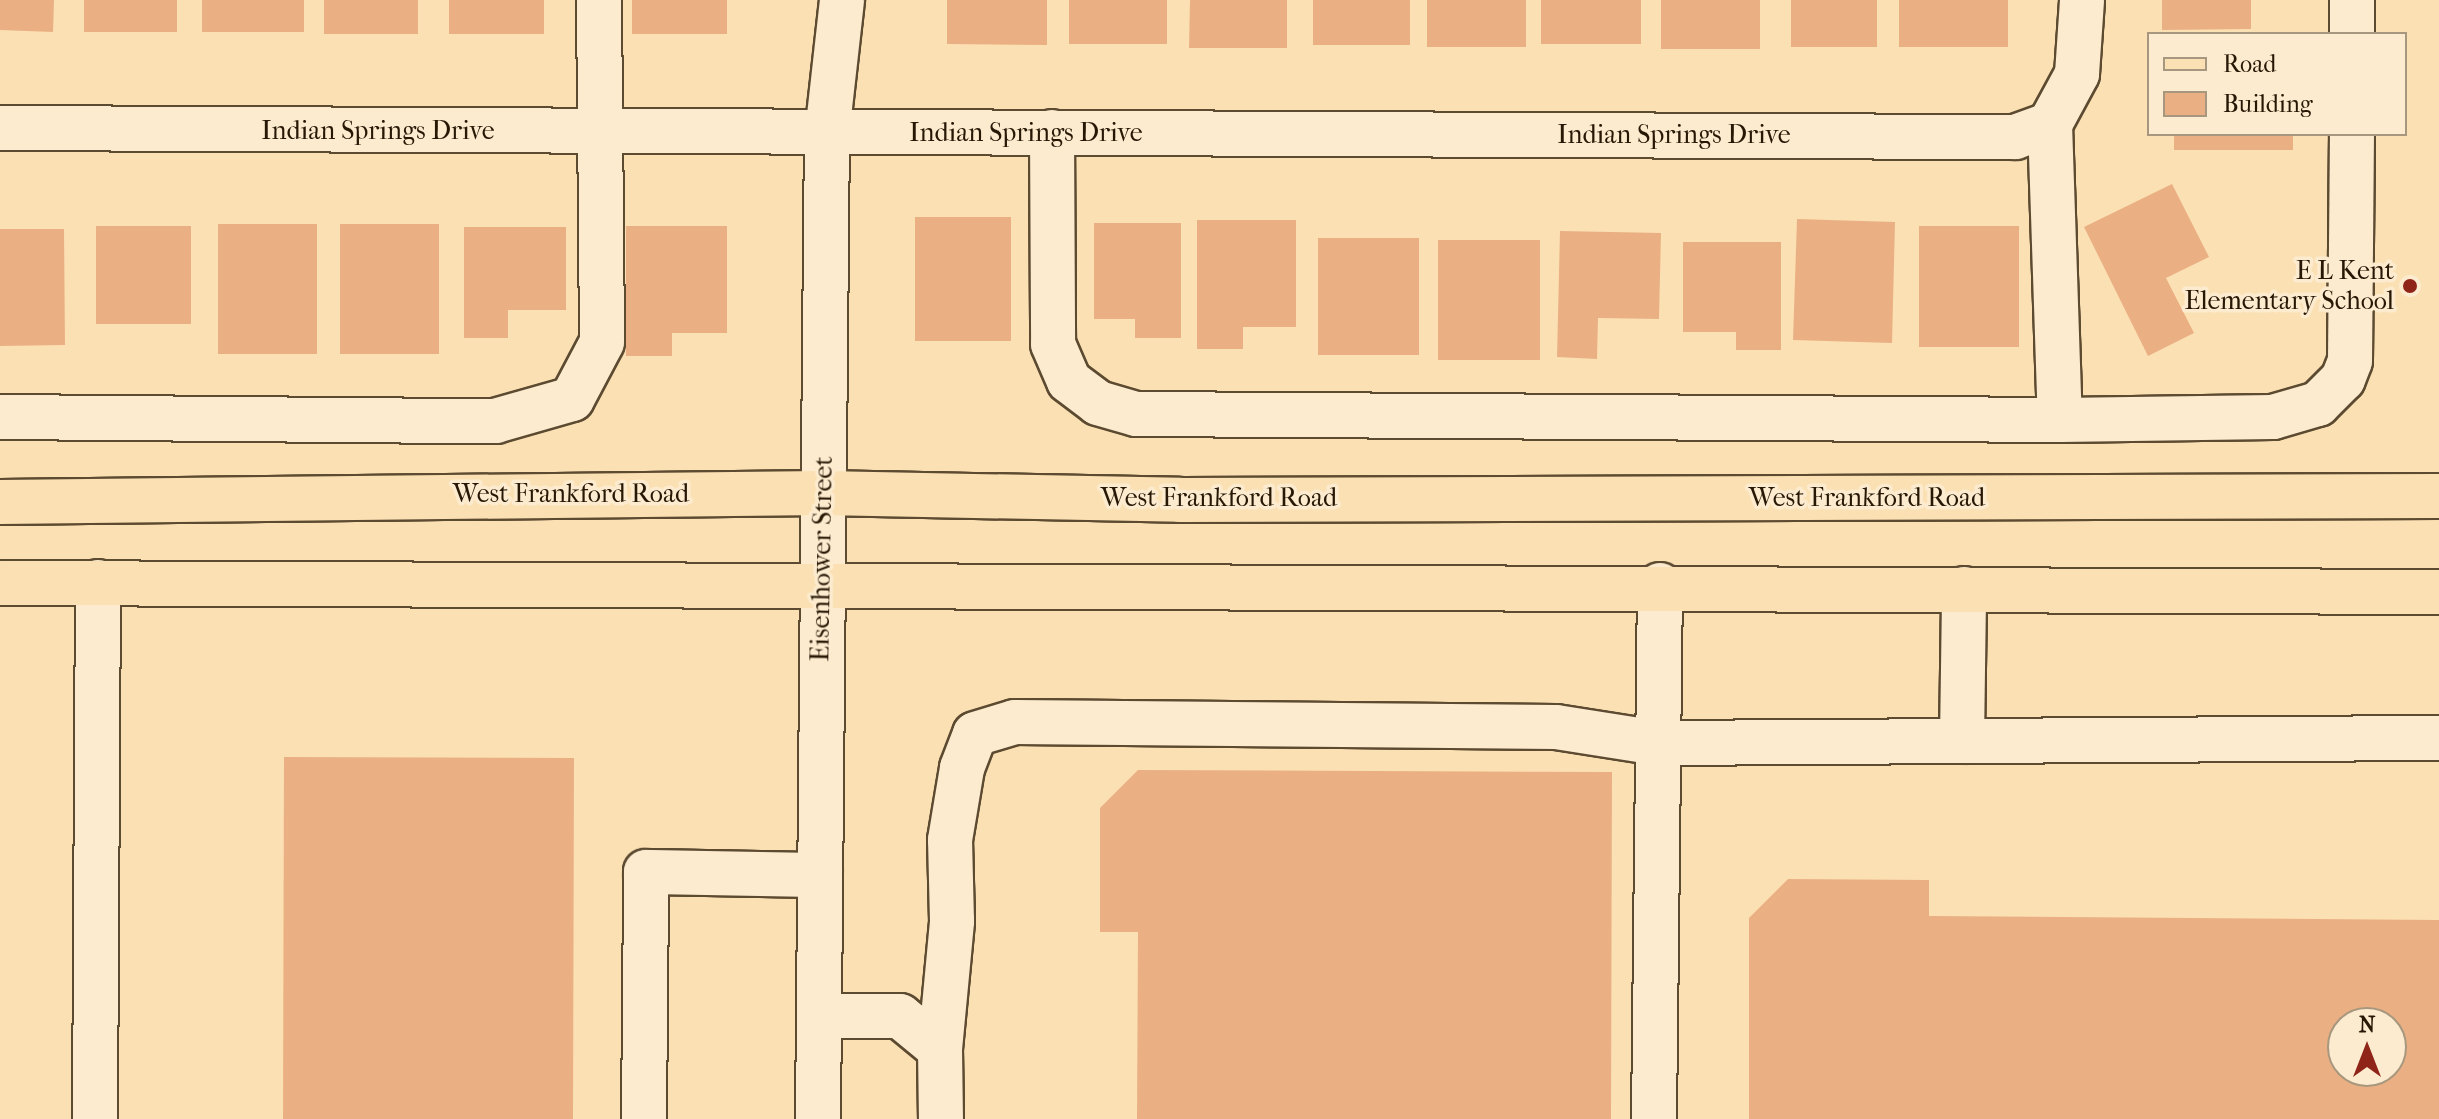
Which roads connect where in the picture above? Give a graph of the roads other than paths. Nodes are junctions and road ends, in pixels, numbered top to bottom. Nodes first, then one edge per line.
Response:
1 (599, 0) edge
2 (842, 0) edge
3 (2082, 0) edge
4 (2352, 0) edge
5 (2352, 32) edge
6 (2050, 124) junction
7 (0, 128) edge
8 (1052, 132) junction
9 (601, 133) junction
10 (827, 134) junction
11 (2352, 136) edge
12 (0, 417) edge
13 (2060, 420) junction
14 (823, 493) junction
15 (2439, 496) edge
16 (0, 502) edge
17 (98, 582) junction
18 (0, 583) edge
19 (1660, 585) junction
20 (821, 588) junction
21 (1964, 589) junction
22 (2439, 592) edge
23 (2439, 738) edge
24 (1962, 741) junction
25 (1658, 743) junction
26 (820, 875) junction
27 (819, 1016) junction
28 (940, 1049) junction
29 (95, 1119) edge
30 (644, 1119) edge
31 (818, 1119) edge
32 (941, 1119) edge
33 (1654, 1119) edge

1 - 9 street
2 - 10 street, Eisenhower Street
3 - 6 street
4 - 5 street
6 - 8 street, Indian Springs Drive
6 - 13 street
7 - 9 street, Indian Springs Drive
8 - 10 street, Indian Springs Drive
8 - 13 street
9 - 10 street, Indian Springs Drive
9 - 12 street
10 - 14 street, Eisenhower Street
11 - 13 street
14 - 15 main road, West Frankford Road
14 - 16 main road, West Frankford Road
14 - 20 street, Eisenhower Street
17 - 18 main road
17 - 20 main road
17 - 29 street
19 - 20 main road
19 - 21 main road
19 - 25 street
20 - 26 street, Eisenhower Street
21 - 22 main road
21 - 24 street
23 - 24 street
24 - 25 street
25 - 28 street
25 - 33 street
26 - 27 street, Eisenhower Street
26 - 30 street
27 - 28 street
27 - 31 street, Eisenhower Street
28 - 32 street

